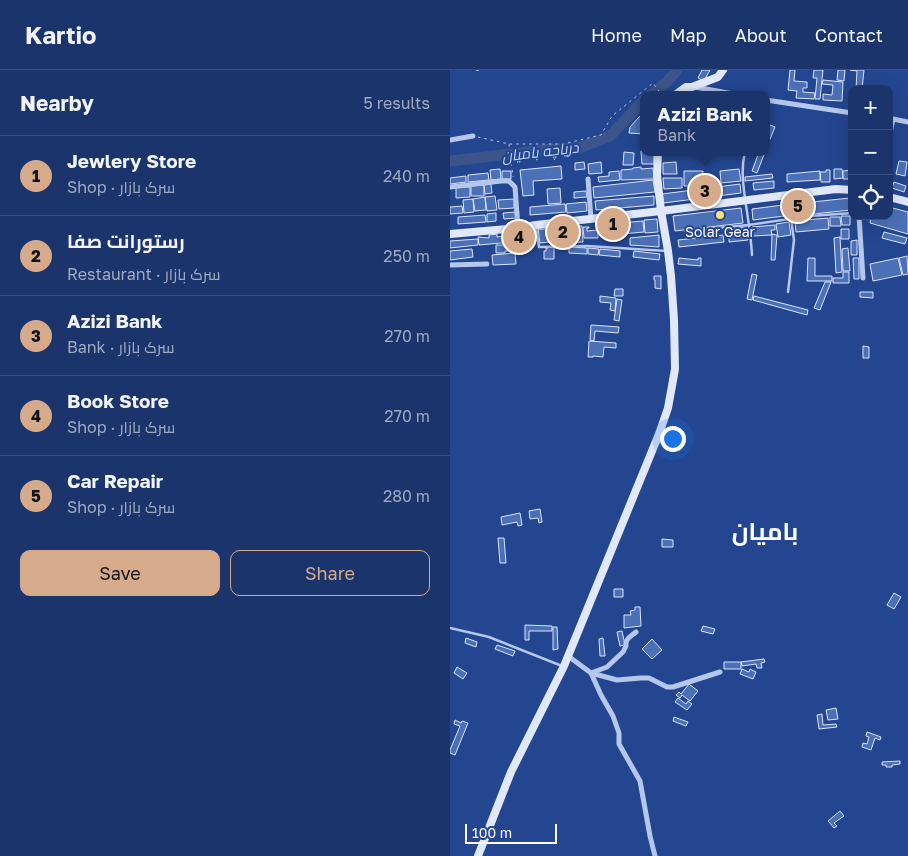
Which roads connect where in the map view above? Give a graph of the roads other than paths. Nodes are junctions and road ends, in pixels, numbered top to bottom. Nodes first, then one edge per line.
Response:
1 (723, 70) edge
2 (692, 87) junction
3 (680, 91) edge
4 (716, 91) edge
5 (770, 101) edge
6 (848, 112) edge
7 (893, 118) edge
8 (908, 122) edge
9 (474, 136) road end
10 (450, 140) edge
11 (658, 156) edge
12 (744, 156) edge
13 (588, 179) dead end
14 (450, 186) edge
15 (848, 190) edge
16 (788, 195) junction
17 (893, 198) edge
18 (746, 201) junction
19 (908, 202) edge
20 (661, 212) junction
21 (848, 213) edge
22 (591, 219) junction
23 (791, 219) junction
24 (860, 220) edge
25 (536, 225) junction
26 (748, 225) junction
27 (518, 228) junction
28 (685, 231) dead end
29 (450, 234) edge
30 (668, 252) junction
31 (752, 255) dead end
32 (487, 264) dead end
33 (450, 265) edge
34 (863, 278) dead end
35 (788, 292) dead end
36 (450, 628) edge
37 (636, 632) dead end
38 (568, 656) junction
39 (564, 666) junction
40 (720, 672) dead end
41 (591, 673) junction
42 (478, 856) edge
43 (655, 856) edge

1 - 2 street
2 - 3 street
2 - 4 street
5 - 6 street
7 - 8 street
9 - 10 street
11 - 20 street
12 - 18 lane
13 - 22 street
14 - 27 street
15 - 16 street
16 - 18 street
16 - 23 lane
17 - 19 street
18 - 20 street
18 - 26 lane
20 - 22 street
20 - 30 street
21 - 23 lane
22 - 25 street
23 - 26 lane
23 - 35 lane
24 - 34 street
25 - 27 street
25 - 30 lane
26 - 28 lane
26 - 31 lane
27 - 29 street
30 - 38 street
32 - 33 street
36 - 39 lane
37 - 41 street
38 - 39 street
38 - 41 street
39 - 42 street
40 - 41 street
41 - 43 street

